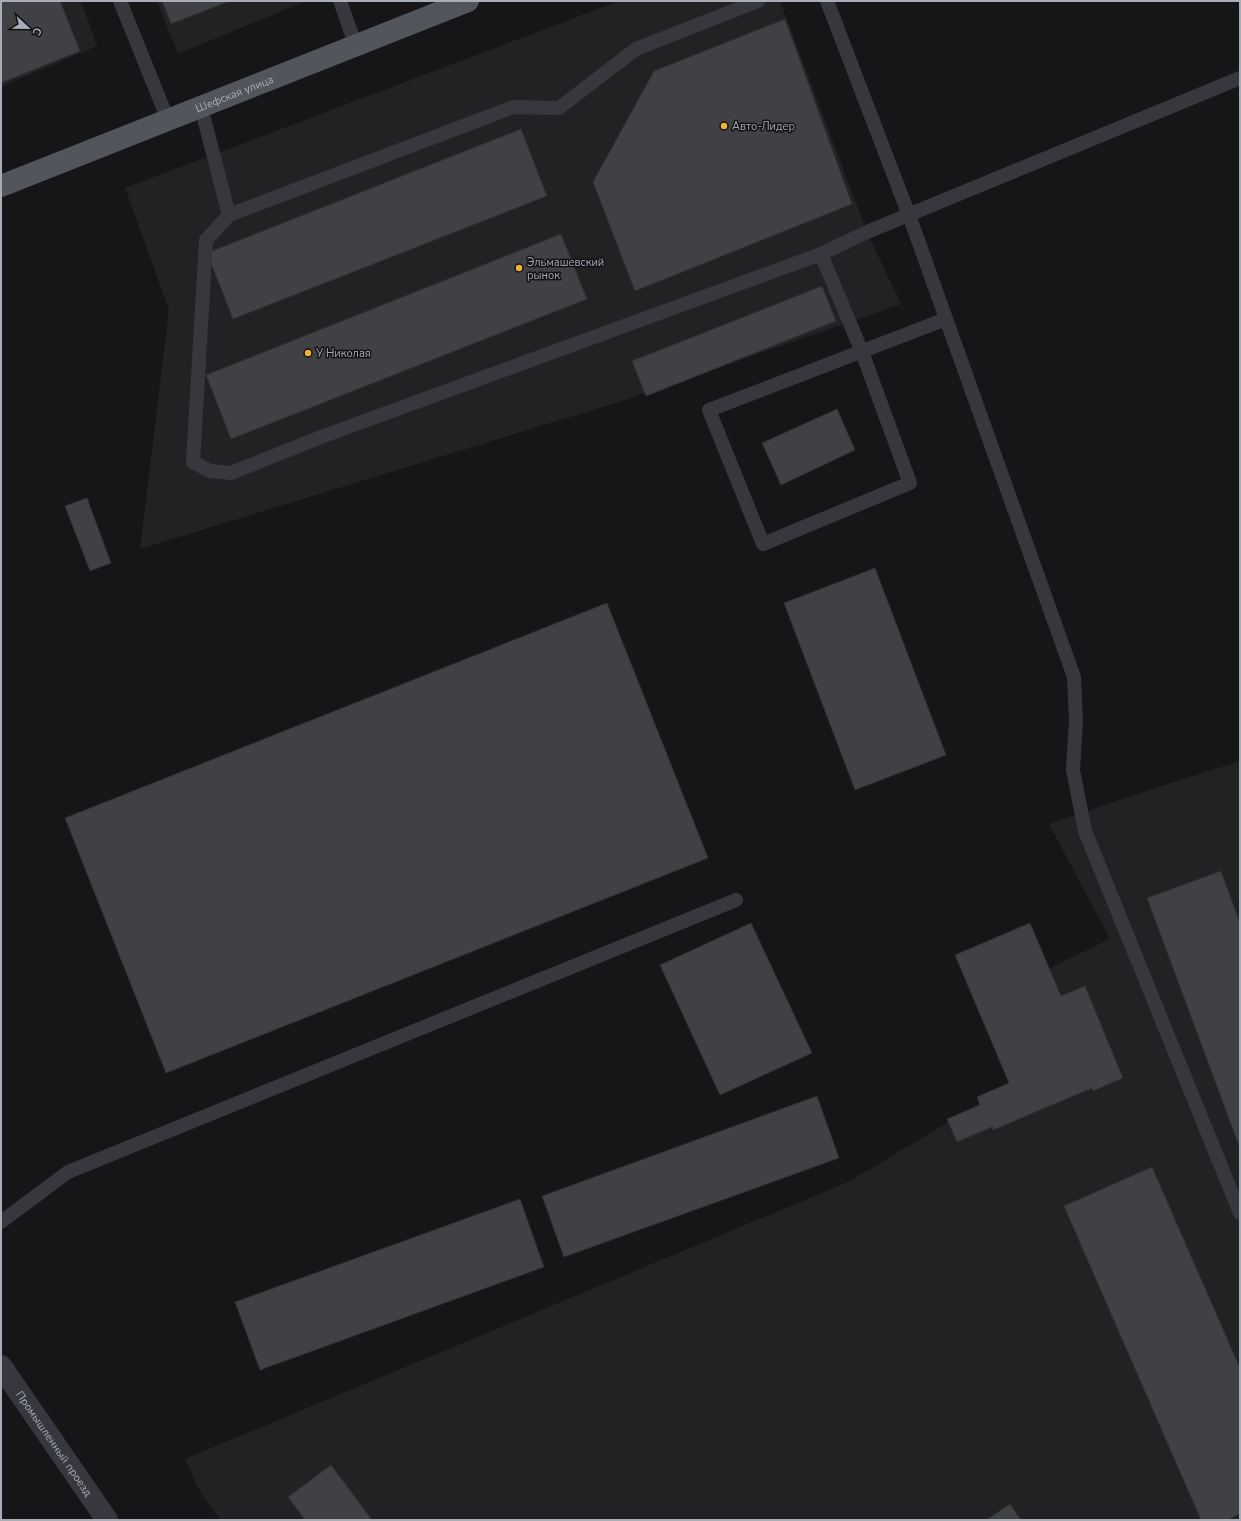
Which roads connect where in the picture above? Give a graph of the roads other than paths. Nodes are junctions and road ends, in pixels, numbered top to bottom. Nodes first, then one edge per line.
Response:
1 (120, 1) edge
2 (340, 1) edge
3 (468, 1) edge
4 (758, 1) edge
5 (827, 1) edge
6 (356, 46) junction
7 (1240, 78) edge
8 (201, 107) junction
9 (168, 120) junction
10 (1, 186) edge
11 (229, 215) junction
12 (909, 215) junction
13 (821, 254) junction
14 (946, 319) junction
15 (862, 352) junction
16 (736, 900) dead end
17 (1240, 1213) edge
18 (1, 1222) edge
19 (1, 1366) edge
20 (108, 1520) edge

1 - 9 lane
2 - 6 lane
3 - 6 main road, Шефская улица
4 - 11 lane
5 - 12 lane
6 - 8 main road, Шефская улица
7 - 12 lane
8 - 9 main road, Шефская улица
8 - 11 lane
9 - 10 main road, Шефская улица
11 - 13 lane
12 - 13 lane
12 - 14 lane
13 - 15 lane
14 - 15 lane
14 - 17 lane
15 - 15 lane
16 - 18 lane
19 - 20 street, Промышленный проезд

